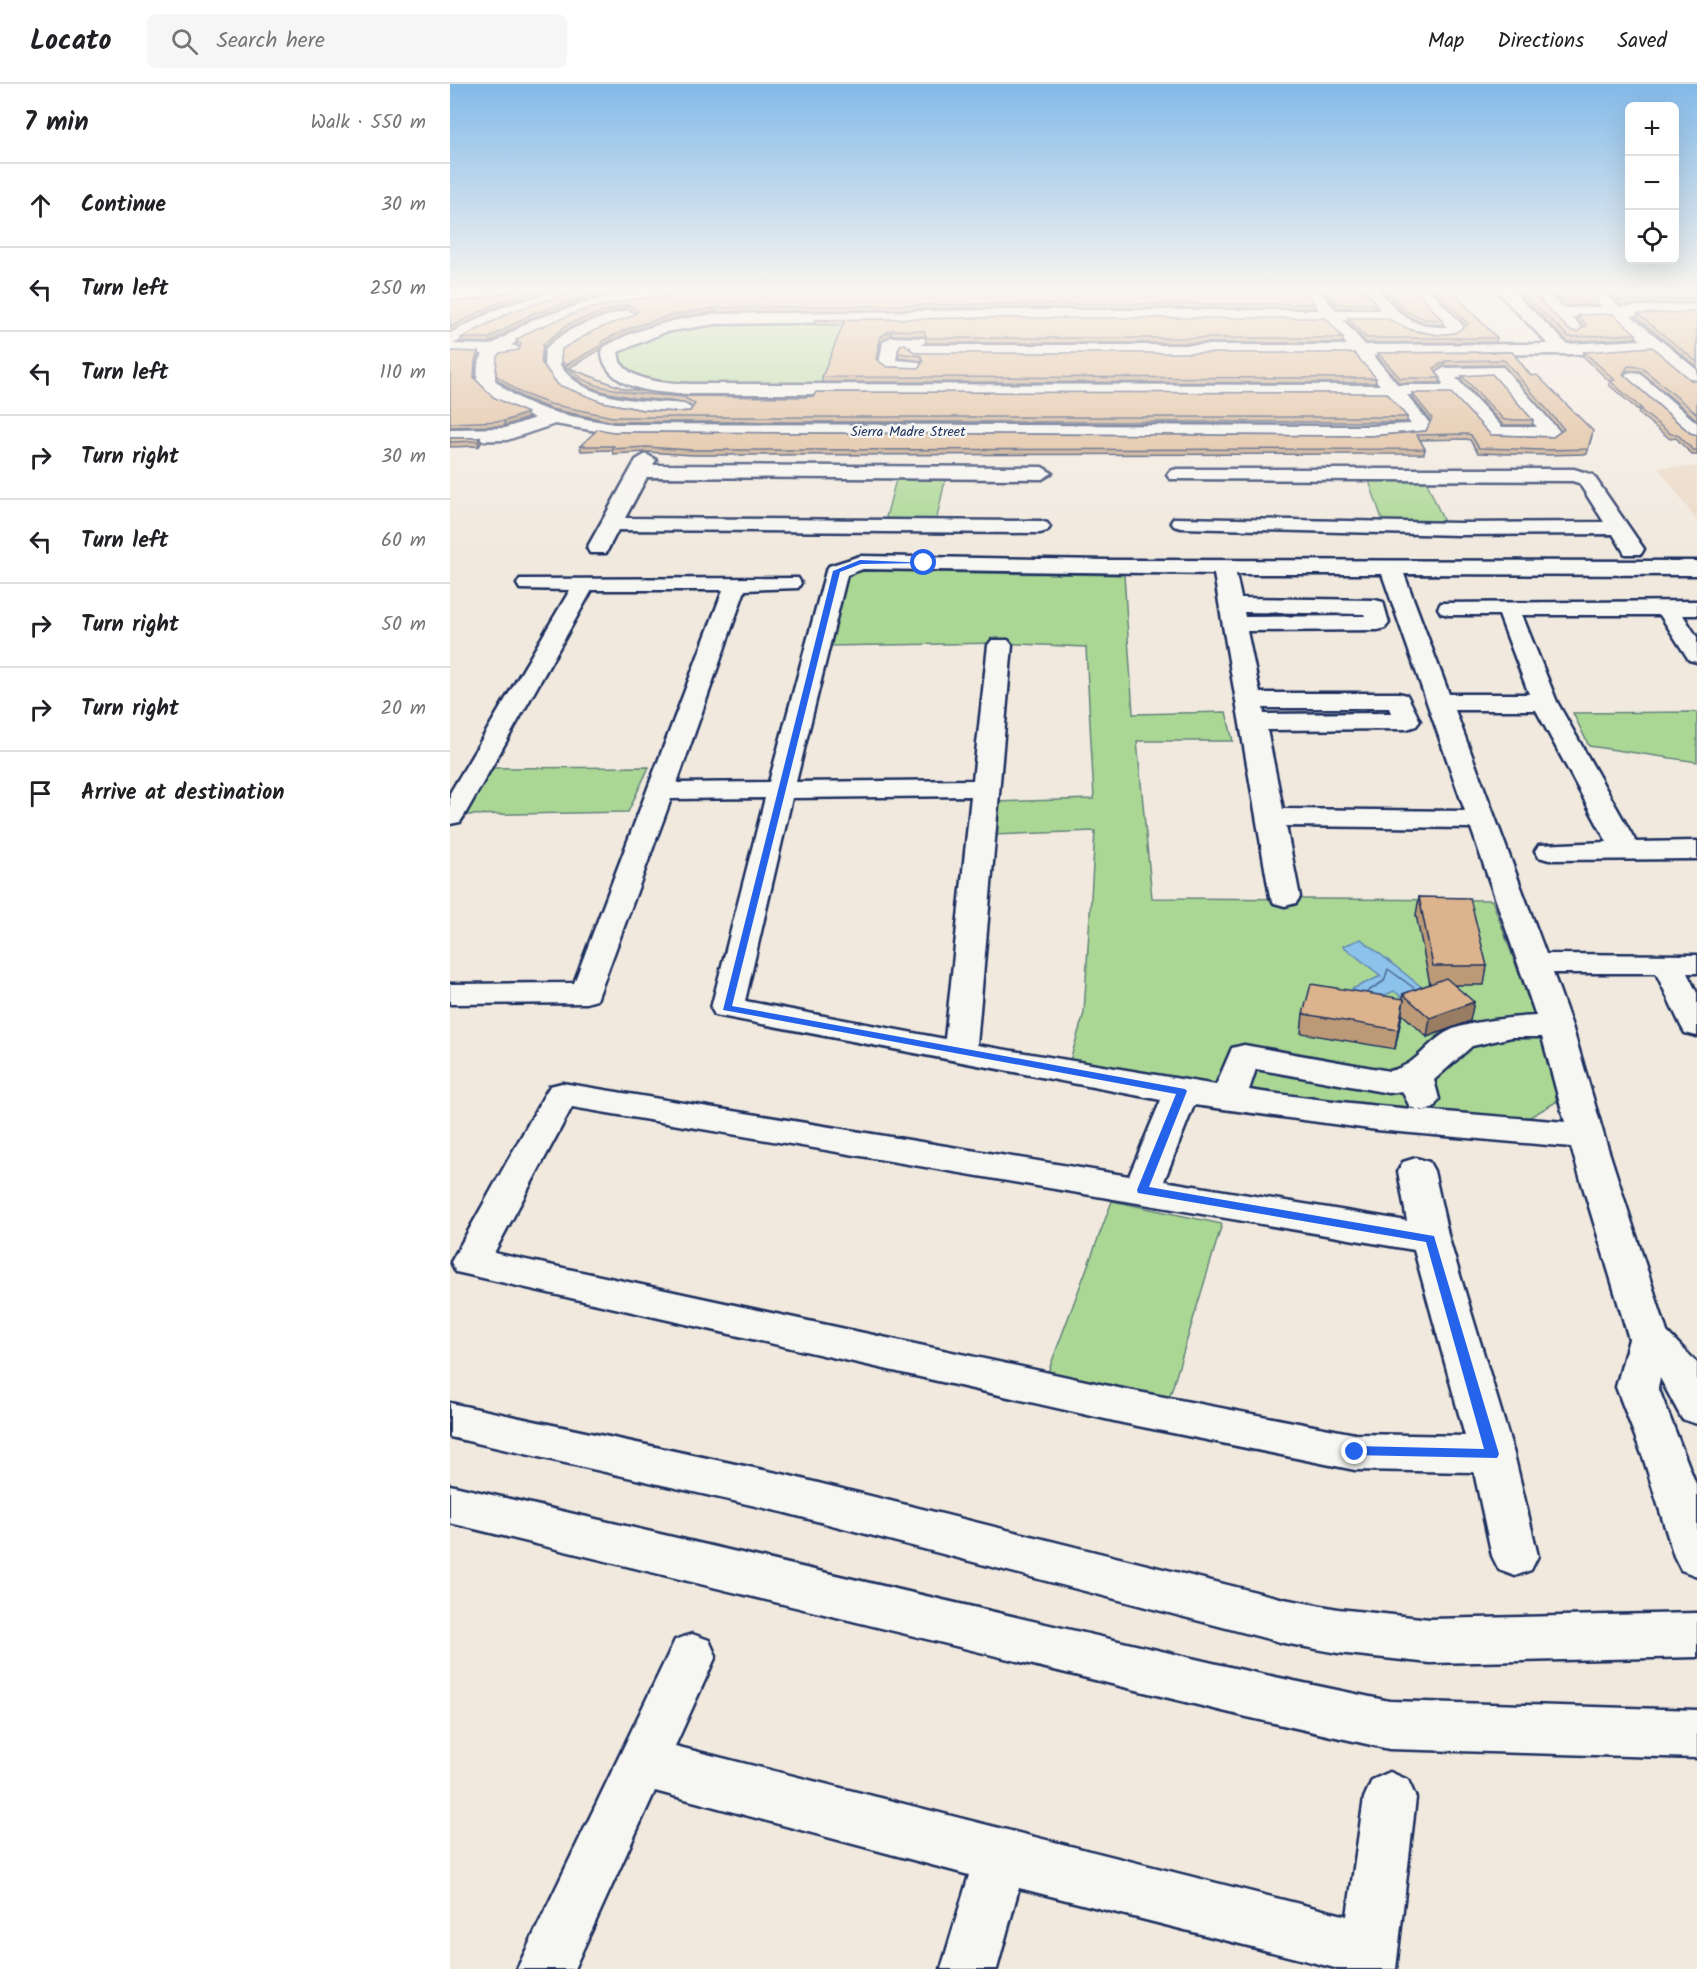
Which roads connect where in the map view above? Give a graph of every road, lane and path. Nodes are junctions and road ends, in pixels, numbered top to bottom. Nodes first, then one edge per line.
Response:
1 (486, 376) edge
2 (560, 376) edge
3 (626, 376) edge
4 (912, 376) edge
5 (975, 376) edge
6 (1323, 376) edge
7 (1383, 376) edge
8 (1446, 376) edge
9 (1501, 376) edge
10 (1697, 384) edge
11 (847, 390) junction
12 (909, 390) junction
13 (1395, 390) junction
14 (1456, 390) junction
15 (972, 399) junction
16 (1334, 399) junction
17 (514, 406) junction
18 (838, 407) edge
19 (706, 409) edge
20 (488, 411) edge
21 (554, 418) junction
22 (898, 432) junction
23 (1697, 432) edge
24 (450, 435) edge
25 (609, 525) junction
26 (934, 526) junction
27 (1478, 528) junction
28 (1620, 528) junction
29 (598, 548) dead end
30 (1633, 549) dead end
31 (924, 563) junction
32 (1224, 567) junction
33 (1391, 568) junction
34 (1491, 568) junction
35 (1697, 568) edge
36 (790, 583) dead end
37 (528, 584) dead end
38 (736, 584) junction
39 (584, 585) junction
40 (1449, 608) dead end
41 (1667, 608) junction
42 (1697, 608) edge
43 (1508, 609) junction
44 (1234, 615) junction
45 (1000, 645) dead end
46 (1697, 655) edge
47 (1442, 702) junction
48 (1544, 702) junction
49 (1251, 712) junction
50 (985, 788) junction
51 (783, 789) junction
52 (659, 791) junction
53 (450, 816) edge
54 (1271, 817) junction
55 (1483, 820) junction
56 (1697, 850) edge
57 (1550, 851) dead end
58 (1627, 852) junction
59 (1285, 897) dead end
60 (1534, 963) junction
61 (1682, 964) edge
62 (450, 994) edge
63 (1556, 1026) junction
64 (1697, 1026) edge
65 (960, 1052) junction
66 (1416, 1077) junction
67 (1182, 1091) junction
68 (1228, 1099) junction
69 (1429, 1123) junction
70 (1586, 1136) junction
71 (1416, 1171) dead end
72 (1142, 1190) junction
73 (1430, 1239) junction
74 (1649, 1339) junction
75 (1697, 1407) edge
76 (450, 1420) edge
77 (1492, 1454) junction
78 (1688, 1502) edge
79 (450, 1504) edge
80 (1515, 1556) dead end
81 (1697, 1556) edge
82 (1697, 1635) edge
83 (692, 1656) dead end
84 (1697, 1734) edge
85 (643, 1763) junction
86 (1390, 1798) dead end
87 (1001, 1857) junction
88 (1369, 1959) edge
89 (545, 1969) edge
90 (969, 1969) edge

1 - 17 street, Sierra Madre Street
2 - 19 street
3 - 11 street
4 - 12 street
5 - 15 street
6 - 16 street
7 - 13 street, Sierra Madre Street
8 - 14 street
9 - 14 street
10 - 23 street
11 - 12 street
11 - 18 street
12 - 15 street
12 - 22 street
13 - 14 street
13 - 16 street
13 - 22 street, Sierra Madre Street
15 - 16 street
17 - 20 street
17 - 21 street, Sierra Madre Street
21 - 22 street, Sierra Madre Street
21 - 24 street
25 - 26 street
25 - 26 street
25 - 29 street
26 - 31 street
27 - 28 street
27 - 28 street
27 - 34 street
28 - 30 street
31 - 32 street
31 - 51 street
32 - 33 street
32 - 44 street
33 - 34 street
33 - 47 street
34 - 35 street
36 - 38 street
37 - 39 street
38 - 39 street
38 - 52 street
39 - 53 street
40 - 43 street
41 - 42 street
41 - 43 street
41 - 46 street
43 - 48 street
44 - 44 street
44 - 49 street
45 - 50 street
47 - 48 street
47 - 55 street
48 - 58 street
49 - 49 street
49 - 54 street
50 - 51 street
50 - 65 street
51 - 52 street
51 - 65 street
52 - 62 street
54 - 55 street
54 - 59 street
55 - 60 street
56 - 58 street
57 - 58 street
60 - 61 street
60 - 63 street
61 - 64 street
63 - 66 street
63 - 70 street
65 - 67 street
66 - 68 street
66 - 69 street
67 - 68 street
67 - 72 street
68 - 69 street
69 - 70 street
70 - 74 street
71 - 73 street
72 - 73 street
72 - 77 street
73 - 77 street
74 - 75 street
74 - 78 street
76 - 82 street
77 - 80 street
78 - 81 street
79 - 84 street
83 - 85 street
85 - 87 street
85 - 89 street
86 - 88 street
87 - 88 street
87 - 90 street

